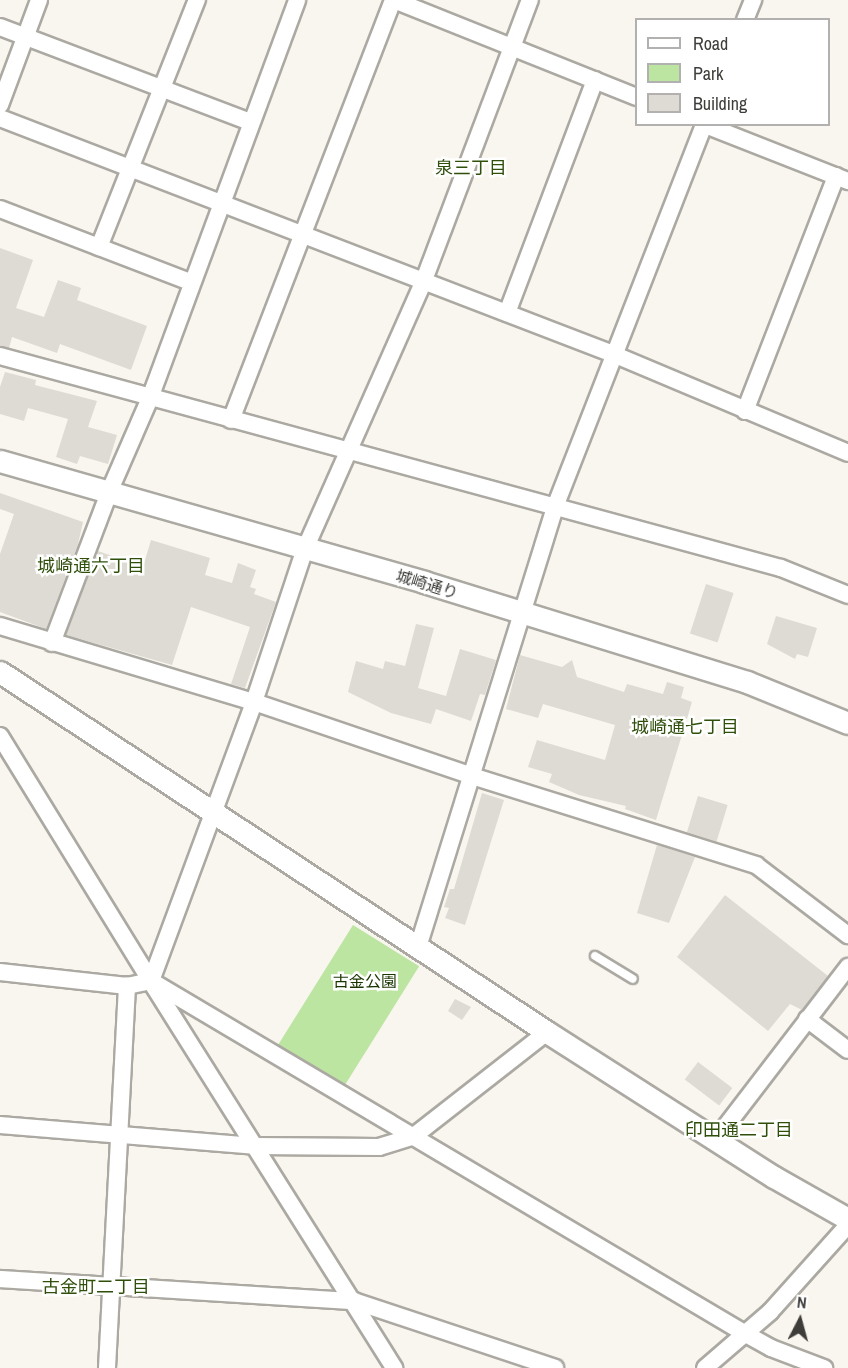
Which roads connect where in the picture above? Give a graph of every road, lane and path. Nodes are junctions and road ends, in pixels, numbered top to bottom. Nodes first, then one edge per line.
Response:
1 (39, 0) edge
2 (197, 0) edge
3 (297, 0) edge
4 (394, 0) edge
5 (530, 0) edge
6 (753, 0) edge
7 (746, 18) edge
8 (0, 27) edge
9 (26, 37) junction
10 (512, 46) junction
11 (595, 80) junction
12 (162, 89) junction
13 (635, 97) edge
14 (0, 105) edge
15 (0, 118) edge
16 (250, 122) junction
17 (703, 126) edge
18 (706, 126) edge
19 (131, 167) junction
20 (842, 178) edge
21 (220, 201) junction
22 (0, 209) edge
23 (304, 234) junction
24 (99, 247) junction
25 (424, 280) junction
26 (190, 282) junction
27 (507, 313) junction
28 (613, 354) junction
29 (0, 356) edge
30 (150, 398) junction
31 (745, 411) junction
32 (231, 420) junction
33 (347, 452) junction
34 (848, 453) edge
35 (0, 461) edge
36 (110, 490) junction
37 (555, 507) junction
38 (305, 549) junction
39 (848, 595) edge
40 (523, 614) junction
41 (0, 626) edge
42 (52, 643) junction
43 (0, 672) edge
44 (254, 702) junction
45 (848, 723) edge
46 (0, 736) edge
47 (472, 776) junction
48 (215, 811) junction
49 (848, 936) edge
50 (419, 944) junction
51 (595, 956) dead end
52 (848, 967) edge
53 (0, 972) edge
54 (633, 979) dead end
55 (151, 981) junction
56 (127, 986) junction
57 (807, 1019) junction
58 (548, 1032) junction
59 (848, 1050) edge
60 (0, 1125) edge
61 (119, 1133) junction
62 (414, 1136) junction
63 (716, 1139) junction
64 (254, 1146) junction
65 (848, 1219) edge
66 (848, 1225) edge
67 (0, 1279) edge
68 (110, 1286) junction
69 (354, 1301) junction
70 (744, 1333) junction
71 (107, 1368) edge
72 (394, 1368) edge
73 (555, 1368) edge
74 (705, 1368) edge
75 (824, 1368) edge

1 - 9 street
2 - 12 street
3 - 16 street
4 - 10 street
4 - 23 street
5 - 10 street
6 - 7 street
8 - 9 street
9 - 12 street
9 - 14 street
10 - 11 street
10 - 25 street
11 - 13 street
11 - 27 street
12 - 16 street
12 - 19 street
15 - 19 street
16 - 21 street
17 - 28 street
18 - 20 street
19 - 21 street
19 - 24 street
20 - 31 street
21 - 23 street
21 - 26 street
22 - 24 street
23 - 25 street
23 - 32 street
24 - 26 street
25 - 27 street
25 - 33 street
26 - 30 street
27 - 28 street
28 - 31 street
28 - 37 street
29 - 30 street
30 - 32 street
30 - 36 street
31 - 34 street
32 - 33 street
33 - 37 street
33 - 38 street
35 - 36 street, 城崎通り
36 - 38 street, 城崎通り
36 - 42 street
37 - 39 street
37 - 40 street
38 - 40 street, 城崎通り
38 - 44 street
40 - 45 street, 城崎通り
40 - 47 street
41 - 42 street
42 - 44 street
43 - 48 street
44 - 47 street
44 - 48 street
46 - 55 street
47 - 49 street
47 - 50 street
48 - 50 street
48 - 55 street
50 - 58 street
51 - 54 lane
52 - 57 street
53 - 56 street
55 - 56 street
55 - 62 street
55 - 64 street
56 - 61 street
57 - 59 street
57 - 63 street
58 - 62 street
58 - 63 street
60 - 61 street
61 - 64 street
61 - 68 street
62 - 64 street
62 - 70 street
63 - 65 street
64 - 69 street
66 - 70 street
67 - 68 street
68 - 69 street
68 - 71 street
69 - 72 street
69 - 73 street
70 - 74 street
70 - 75 street

